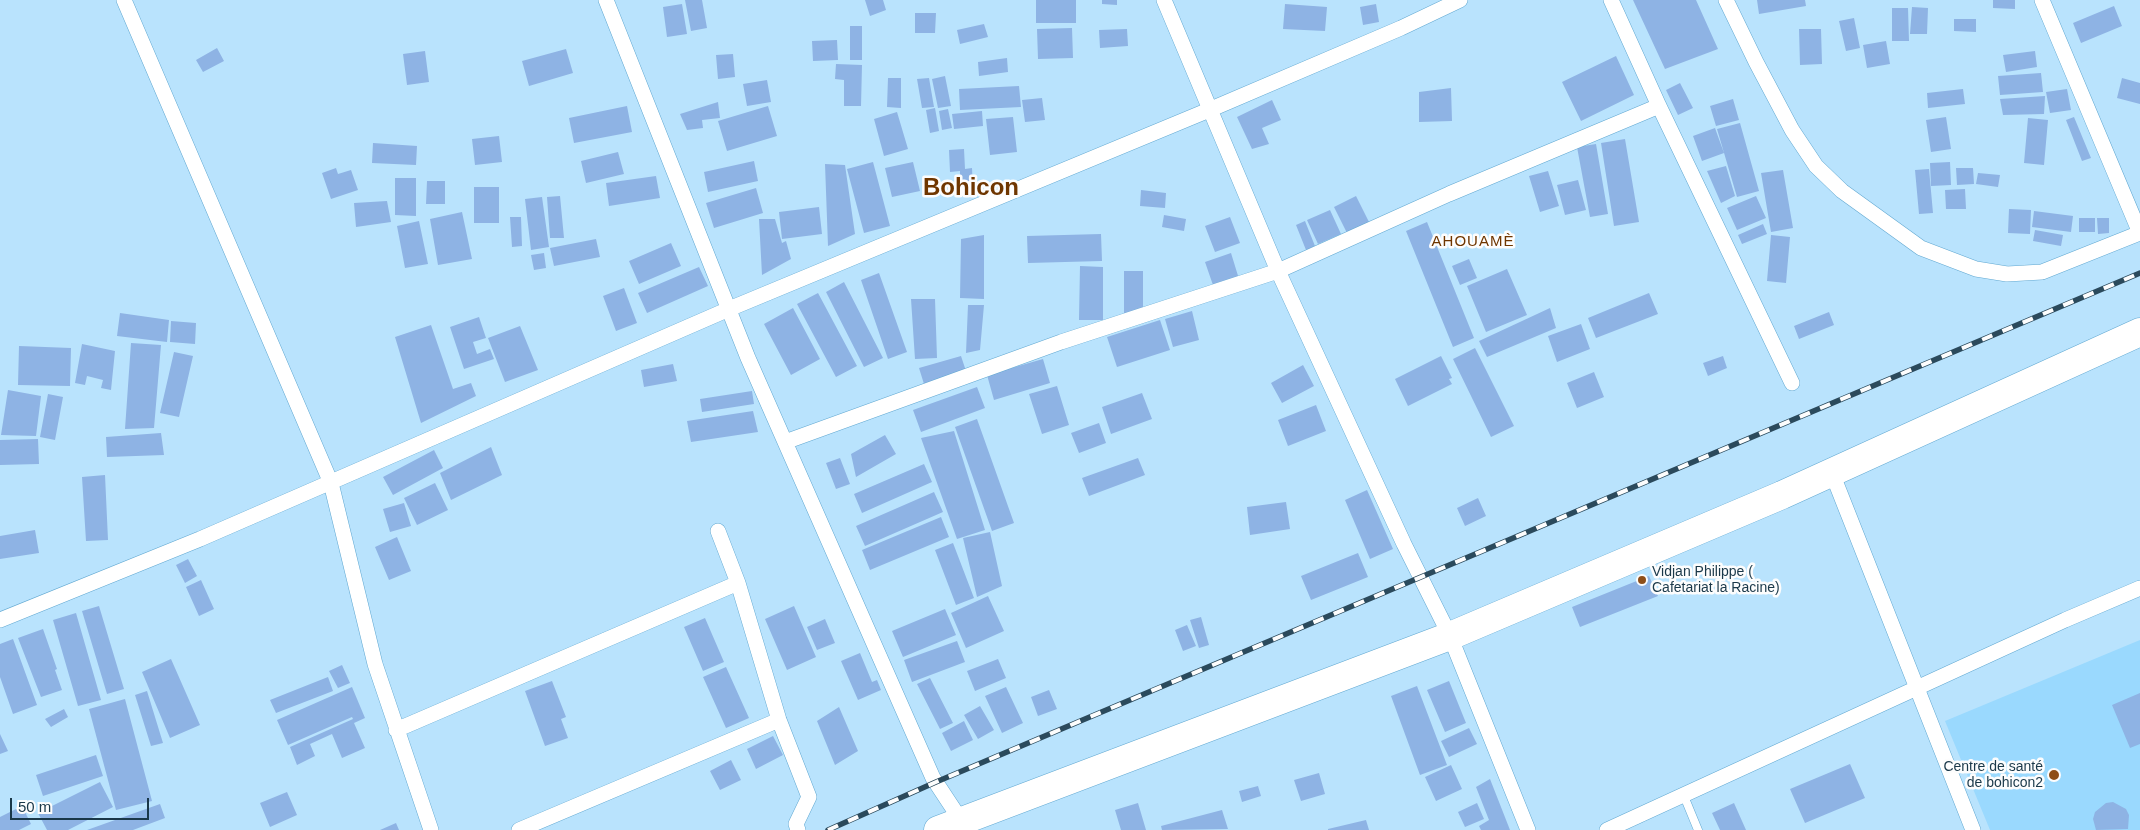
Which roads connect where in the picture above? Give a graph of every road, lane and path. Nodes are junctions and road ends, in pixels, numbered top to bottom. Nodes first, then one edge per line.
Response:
1 (124, 0) edge
2 (606, 0) edge
3 (1164, 0) edge
4 (1460, 0) edge
5 (1612, 0) edge
6 (1726, 0) edge
7 (2042, 0) edge
8 (1658, 106) junction
9 (1209, 110) junction
10 (1278, 271) junction
11 (729, 309) junction
12 (2140, 332) edge
13 (1792, 383) dead end
14 (785, 442) junction
15 (1832, 473) junction
16 (331, 483) junction
17 (718, 531) dead end
18 (738, 583) junction
19 (2140, 588) edge
20 (0, 620) edge
21 (1450, 636) junction
22 (1917, 687) junction
23 (780, 720) junction
24 (396, 730) junction
25 (1684, 796) junction
26 (964, 825) edge
27 (431, 830) edge
28 (519, 830) edge
29 (798, 830) edge
30 (938, 830) edge
31 (1528, 830) edge
32 (1607, 830) edge
33 (1698, 830) edge
34 (1973, 830) edge

1 - 16 street
2 - 11 street
3 - 9 street
4 - 9 street
5 - 8 street
6 - 7 street
8 - 10 street
8 - 13 street
9 - 10 street
9 - 11 street
10 - 14 street
10 - 21 street
11 - 14 street
11 - 16 street
12 - 15 highway
14 - 26 street
15 - 21 highway
15 - 22 street
16 - 20 street
16 - 24 street
17 - 18 street
18 - 23 street
18 - 24 street
19 - 22 street
21 - 26 highway
21 - 31 street
22 - 25 street
22 - 34 street
23 - 28 street
23 - 29 street
24 - 27 street
25 - 32 street
25 - 33 lane
26 - 30 highway

